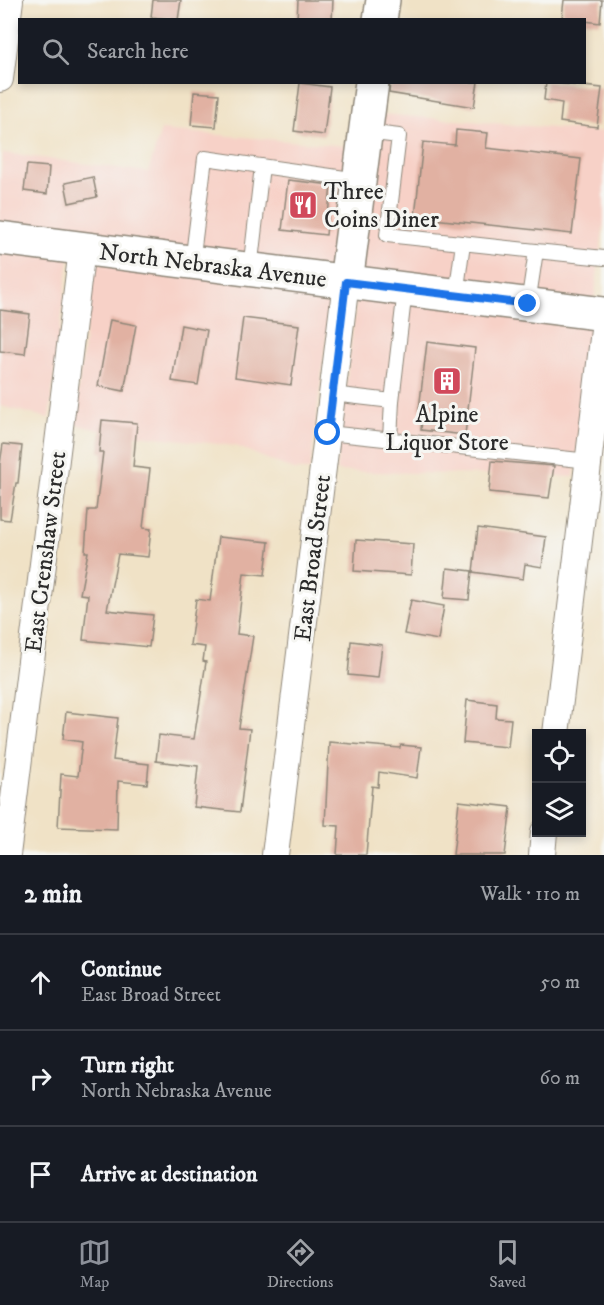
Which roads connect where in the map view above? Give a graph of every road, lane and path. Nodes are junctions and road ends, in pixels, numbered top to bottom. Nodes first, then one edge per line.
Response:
1 (10, 0) edge
2 (383, 0) edge
3 (380, 18) edge
4 (0, 79) edge
5 (372, 84) edge
6 (366, 132) junction
7 (262, 166) junction
8 (359, 180) junction
9 (0, 238) edge
10 (463, 243) junction
11 (82, 249) junction
12 (536, 251) junction
13 (604, 258) edge
14 (192, 263) junction
15 (250, 270) junction
16 (346, 282) junction
17 (405, 290) junction
18 (456, 296) junction
19 (528, 304) junction
20 (604, 314) edge
21 (604, 330) edge
22 (332, 394) junction
23 (392, 401) junction
24 (328, 433) junction
25 (390, 439) junction
26 (589, 461) junction
27 (557, 729) edge
28 (544, 837) edge
29 (7, 855) edge
30 (275, 855) edge
31 (542, 855) edge

1 - 4 street
2 - 3 main road
5 - 6 main road, East Broad Street
6 - 8 main road, East Broad Street
6 - 10 lane
7 - 8 lane
7 - 14 lane
7 - 15 lane
8 - 16 main road, East Broad Street
9 - 11 main road, North Nebraska Avenue
10 - 12 lane
10 - 18 lane
11 - 14 main road, North Nebraska Avenue
11 - 29 street, East Crenshaw Street
12 - 13 lane
12 - 19 lane
14 - 15 main road, North Nebraska Avenue
15 - 16 main road, North Nebraska Avenue
16 - 17 main road, North Nebraska Avenue
16 - 22 street, East Broad Street
17 - 18 main road, North Nebraska Avenue
17 - 23 lane
18 - 19 main road, North Nebraska Avenue
19 - 20 main road, North Nebraska Avenue
21 - 26 street
22 - 23 lane
22 - 24 street, East Broad Street
23 - 25 lane
24 - 25 lane
24 - 30 street, East Broad Street
25 - 26 lane
26 - 27 street
28 - 31 street

